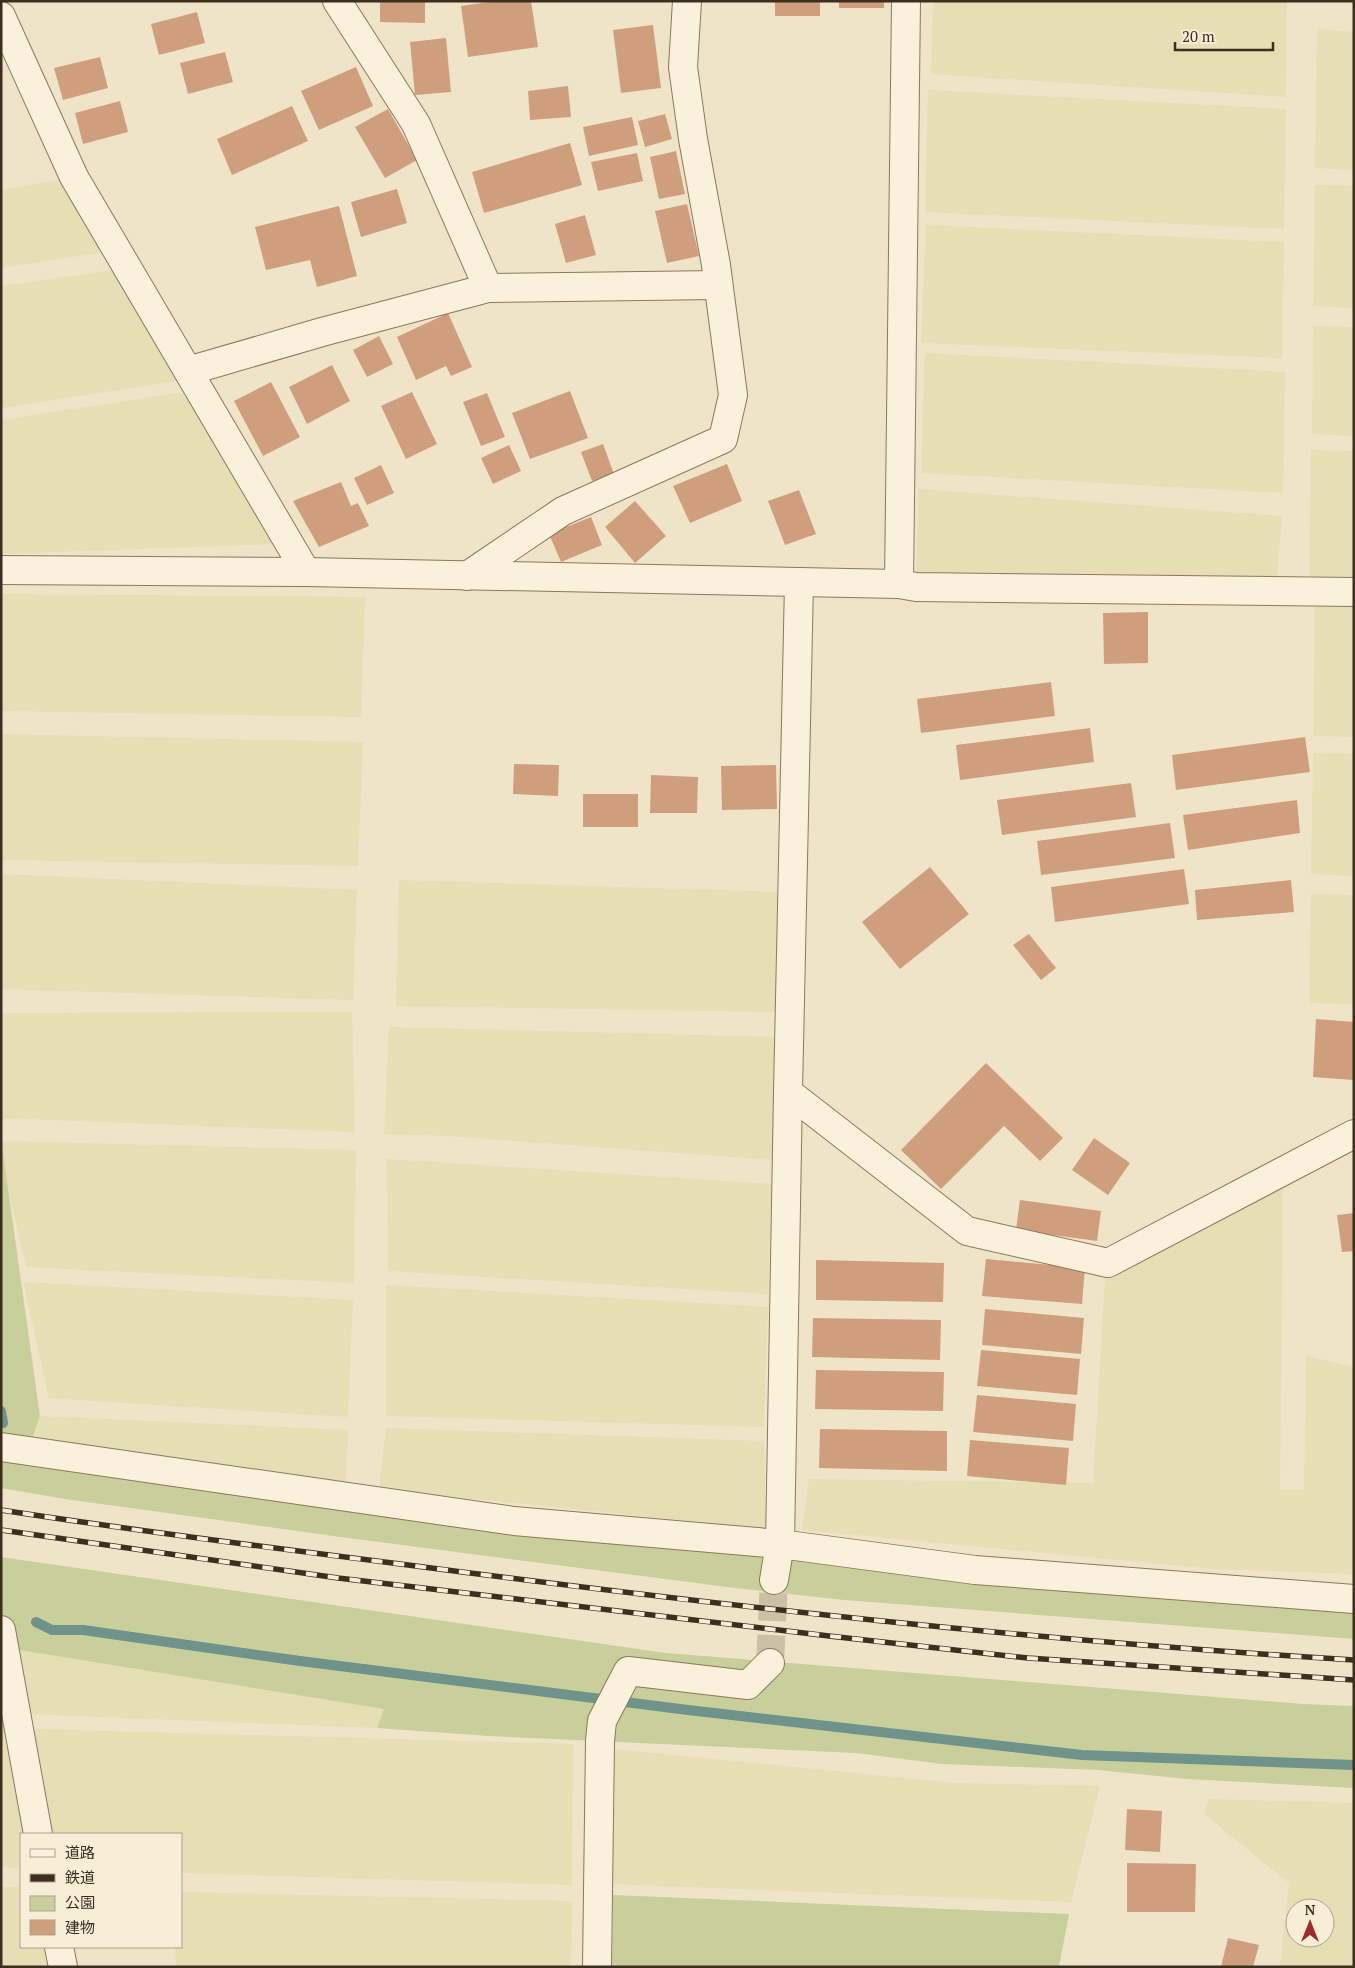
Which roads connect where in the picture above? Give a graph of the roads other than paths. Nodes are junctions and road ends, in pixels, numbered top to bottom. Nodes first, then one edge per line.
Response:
1 (337, 1) edge
2 (687, 1) edge
3 (906, 1) edge
4 (1, 16) edge
5 (718, 285) junction
6 (488, 288) junction
7 (188, 371) junction
8 (1, 570) edge
9 (306, 572) junction
10 (467, 576) junction
11 (799, 583) junction
12 (899, 584) junction
13 (1354, 592) edge
14 (788, 1092) junction
15 (1354, 1134) edge
16 (1, 1447) edge
17 (780, 1544) junction
18 (774, 1580) tunnel mouth
19 (1354, 1599) edge
20 (1, 1630) edge
21 (770, 1664) tunnel mouth
22 (38, 1833) edge
23 (59, 1948) edge
24 (63, 1967) edge
25 (597, 1967) edge

1 - 6 street
2 - 5 street
3 - 12 street
4 - 7 street
5 - 6 street
5 - 10 street
6 - 7 street
7 - 9 street
8 - 9 street
9 - 10 street
10 - 11 street
11 - 12 street
11 - 14 street
12 - 13 street
14 - 15 street
14 - 17 street
16 - 17 street
17 - 18 street
17 - 19 street
20 - 22 street
21 - 25 street
23 - 24 street

